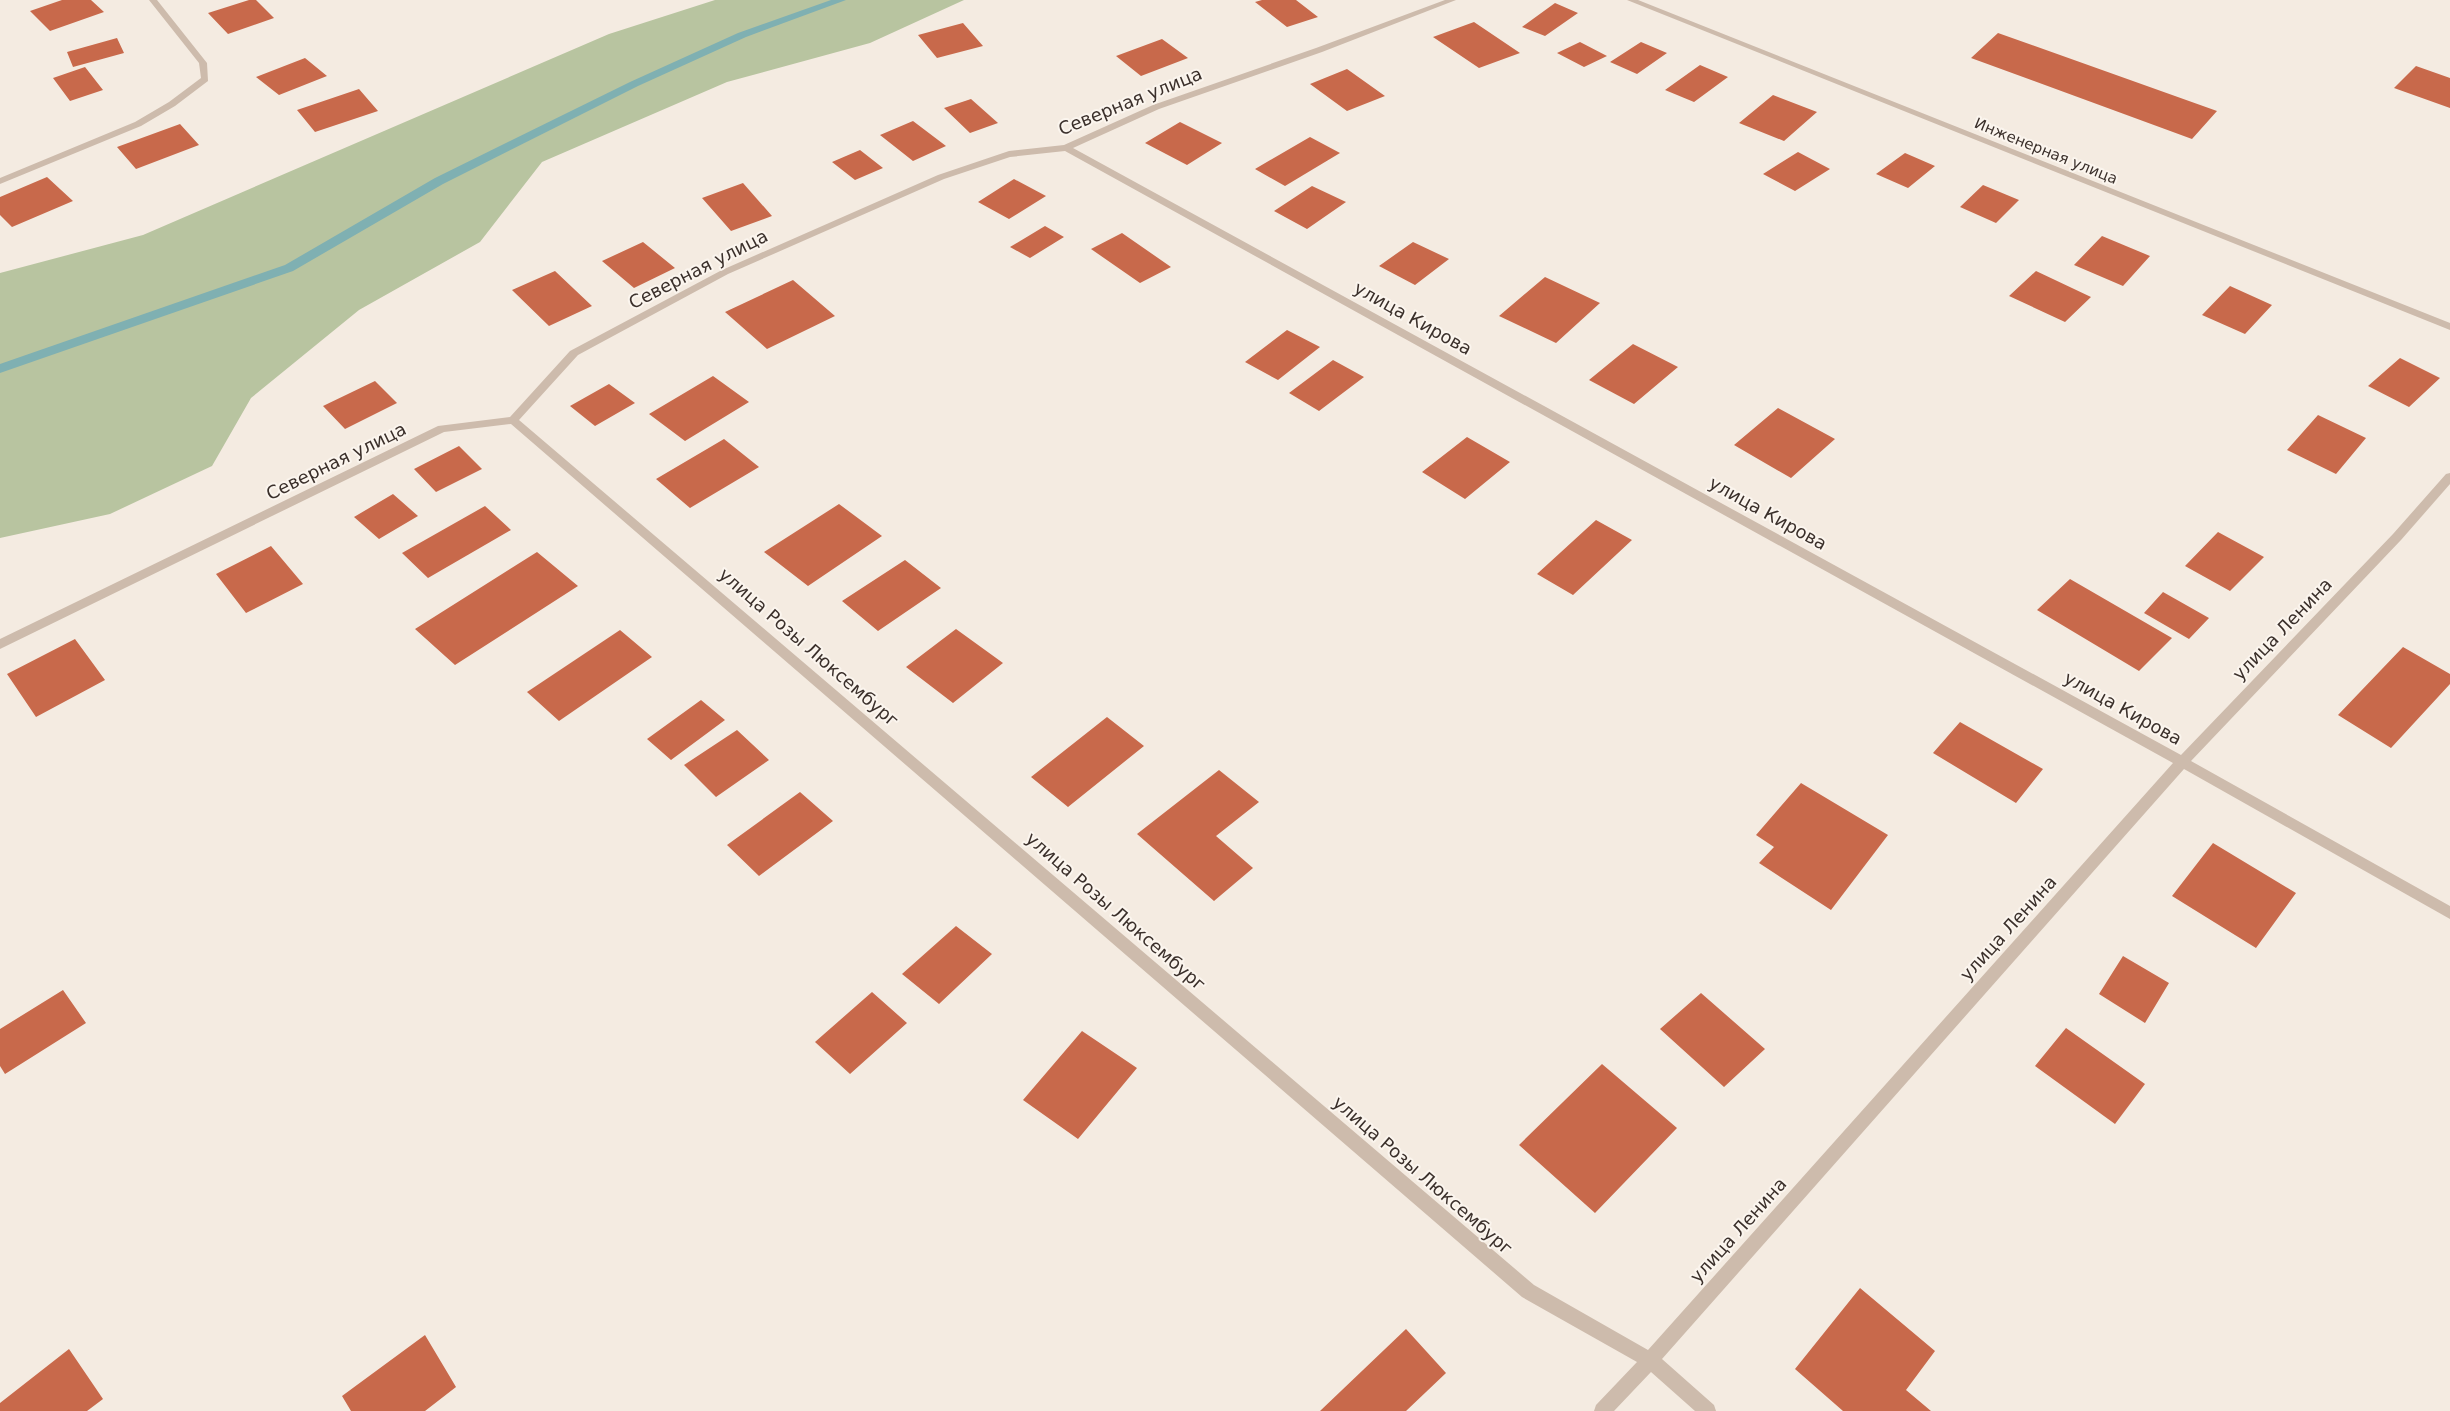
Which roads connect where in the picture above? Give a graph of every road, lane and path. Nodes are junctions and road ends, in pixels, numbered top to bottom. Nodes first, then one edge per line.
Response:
1 (153, 0) edge
2 (1452, 0) edge
3 (1631, 0) edge
4 (1066, 148) junction
5 (0, 181) edge
6 (2450, 327) edge
7 (513, 420) junction
8 (2450, 477) edge
9 (0, 644) edge
10 (2182, 762) junction
11 (2450, 912) edge
12 (1650, 1360) junction
13 (1602, 1411) edge
14 (1708, 1411) edge

1 - 5 street
2 - 4 street, Северная улица
3 - 6 street, Инженерная улица
4 - 7 street, Северная улица
4 - 10 street, улица Кирова
7 - 9 street, Северная улица
7 - 12 street, улица Розы Люксембург
8 - 10 street, улица Ленина
10 - 11 street, улица Кирова
10 - 12 street, улица Ленина
12 - 13 street, улица Ленина
12 - 14 street, улица Розы Люксембург

